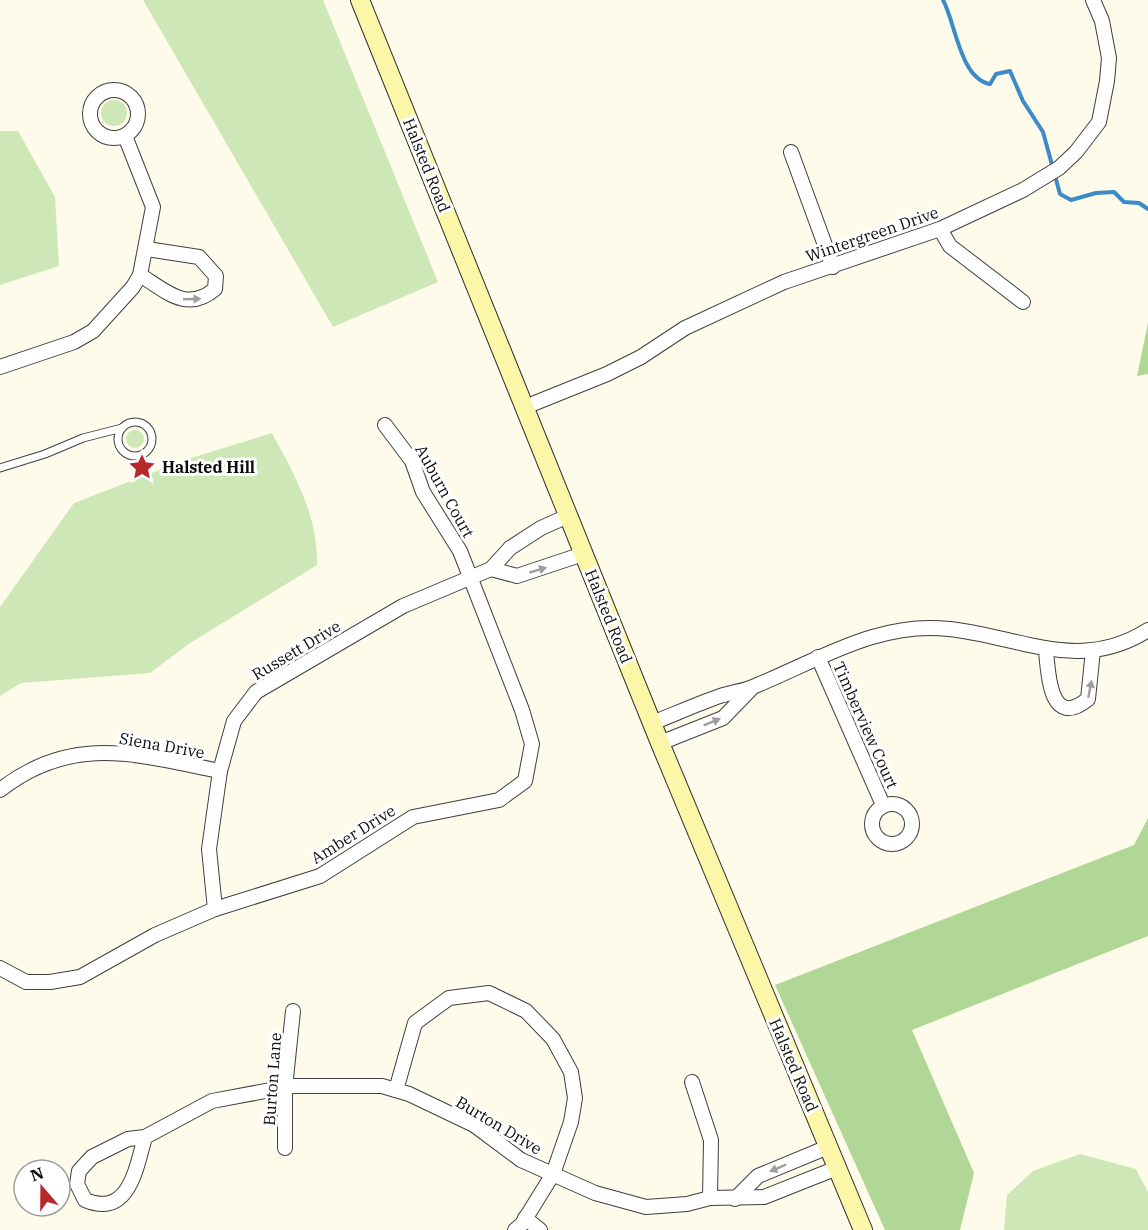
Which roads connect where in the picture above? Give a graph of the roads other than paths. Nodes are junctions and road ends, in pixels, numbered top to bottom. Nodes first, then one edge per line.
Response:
1 (360, 0) edge
2 (1093, 0) edge
3 (125, 136) dead end
4 (791, 153) dead end
5 (940, 229) junction
6 (147, 249) junction
7 (833, 267) junction
8 (140, 275) junction
9 (1023, 302) dead end
10 (0, 367) edge
11 (525, 407) junction
12 (385, 425) dead end
13 (122, 428) junction
14 (0, 468) edge
15 (568, 516) junction
16 (583, 554) junction
17 (491, 569) junction
18 (470, 578) junction
19 (1148, 630) edge
20 (1046, 650) junction
21 (1093, 650) junction
22 (818, 657) junction
23 (753, 687) junction
24 (652, 723) junction
25 (660, 743) junction
26 (220, 771) junction
27 (0, 790) edge
28 (883, 805) dead end
29 (215, 909) junction
30 (0, 968) edge
31 (293, 1011) dead end
32 (692, 1082) dead end
33 (285, 1088) junction
34 (396, 1090) junction
35 (145, 1137) junction
36 (828, 1147) junction
37 (285, 1148) dead end
38 (837, 1168) junction
39 (553, 1174) junction
40 (710, 1198) junction
41 (735, 1199) junction
42 (525, 1218) junction
43 (515, 1230) edge
44 (540, 1230) edge
45 (863, 1230) edge

1 - 11 street, Halsted Road
2 - 5 street, Wintergreen Drive
3 - 6 street
4 - 7 street
5 - 7 street, Wintergreen Drive
5 - 9 street
6 - 8 street
8 -> 6 street
7 - 11 street, Wintergreen Drive
8 - 10 street
11 - 15 street, Halsted Road
12 - 18 street, Auburn Court
13 - 13 lane
13 - 14 lane
15 - 16 street, Halsted Road
15 - 17 street, Russett Drive
17 -> 16 street
16 - 24 street, Halsted Road
17 - 18 street, Russett Drive
18 - 26 street, Russett Drive
18 - 29 street, Amber Drive
19 - 21 street
20 - 21 street
20 -> 21 street
20 - 22 street
22 - 23 street
22 - 28 street, Timberview Court
23 - 24 street
25 -> 23 street
24 - 25 street, Halsted Road
25 - 36 street, Halsted Road
26 - 27 street, Siena Drive
26 - 29 street, Russett Drive
29 - 30 street, Amber Drive
31 - 33 street, Burton Lane
32 - 40 street
33 - 34 street, Burton Drive
33 - 35 street, Burton Drive
33 - 37 street, Burton Lane
34 - 39 street, Burton Drive
34 - 39 street
35 - 35 street, Burton Drive
36 - 38 street, Halsted Road
36 -> 41 street
38 - 41 street, Burton Drive
38 - 45 street, Halsted Road
39 - 40 street, Burton Drive
39 - 42 street
40 - 41 street, Burton Drive
42 - 43 street
42 - 44 street

